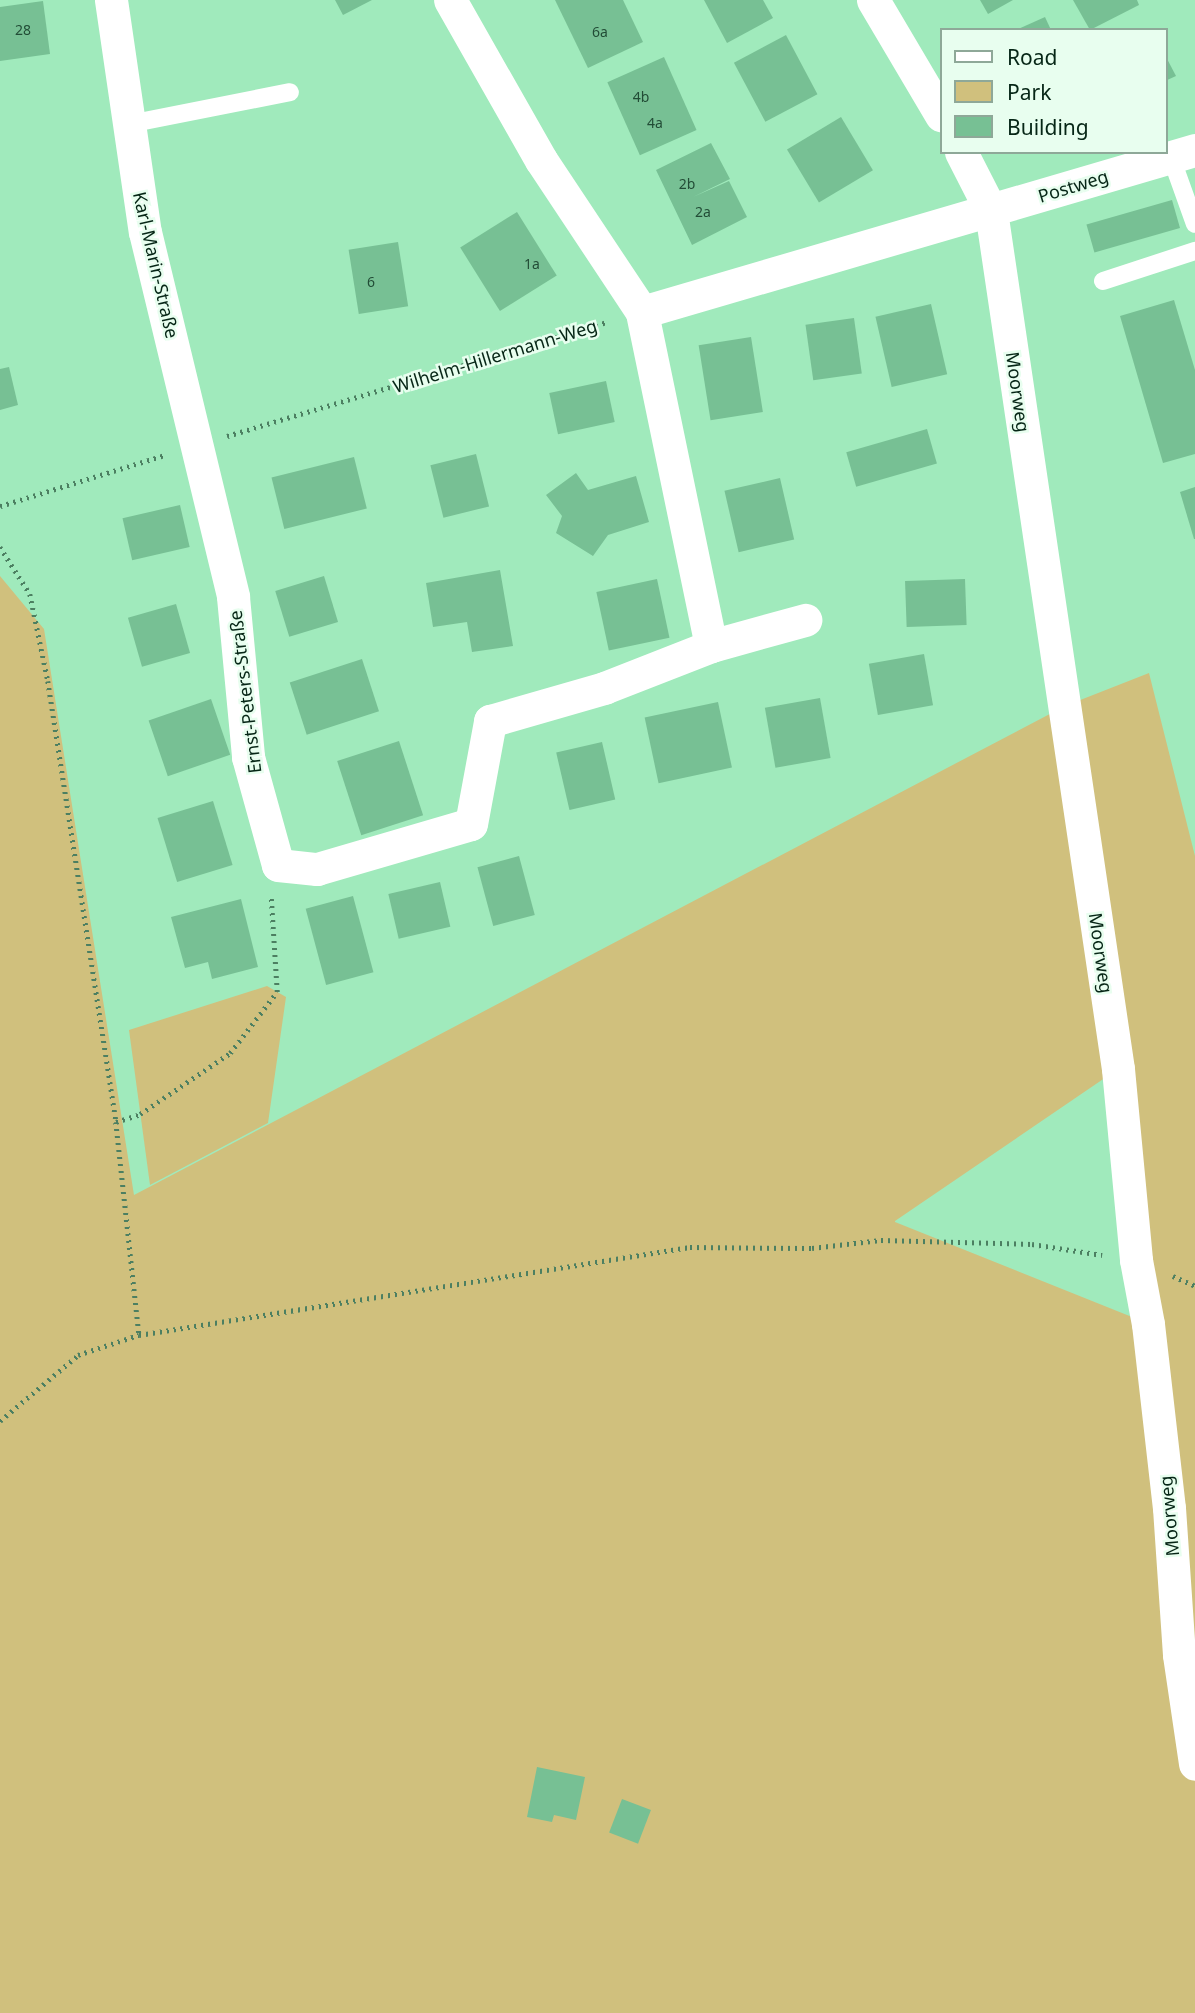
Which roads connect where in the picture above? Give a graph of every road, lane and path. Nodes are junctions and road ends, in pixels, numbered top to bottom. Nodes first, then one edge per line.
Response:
1 (111, 0) edge
2 (450, 0) edge
3 (873, 0) edge
4 (290, 92) dead end
5 (940, 113) edge
6 (129, 124) junction
7 (1183, 153) edge
8 (962, 154) edge
9 (991, 211) junction
10 (1195, 224) edge
11 (1195, 251) edge
12 (1103, 281) dead end
13 (642, 312) junction
14 (200, 444) junction
15 (0, 506) edge
16 (0, 547) edge
17 (805, 620) dead end
18 (711, 646) junction
19 (278, 865) junction
20 (116, 1122) junction
21 (1136, 1260) junction
22 (1195, 1286) edge
23 (139, 1335) junction
24 (0, 1421) edge
25 (1187, 1661) edge
26 (1195, 1764) edge

1 - 6 street, Karl-Marin-Straße
2 - 13 street
3 - 5 street
4 - 6 lane
6 - 14 street, Karl-Marin-Straße
7 - 9 street, Postweg
7 - 10 lane
8 - 9 street, Moorweg
9 - 13 street
9 - 21 street, Moorweg
11 - 12 lane
13 - 14 path, Wilhelm-Hillermann-Weg
13 - 18 street
14 - 15 path, Wilhelm-Hillermann-Weg
14 - 19 street, Ernst-Peters-Straße
16 - 20 path
17 - 18 street
18 - 19 street
19 - 20 path
20 - 23 path
21 - 22 path
21 - 23 path
21 - 25 street, Moorweg
23 - 24 path
25 - 26 street, Moorweg

